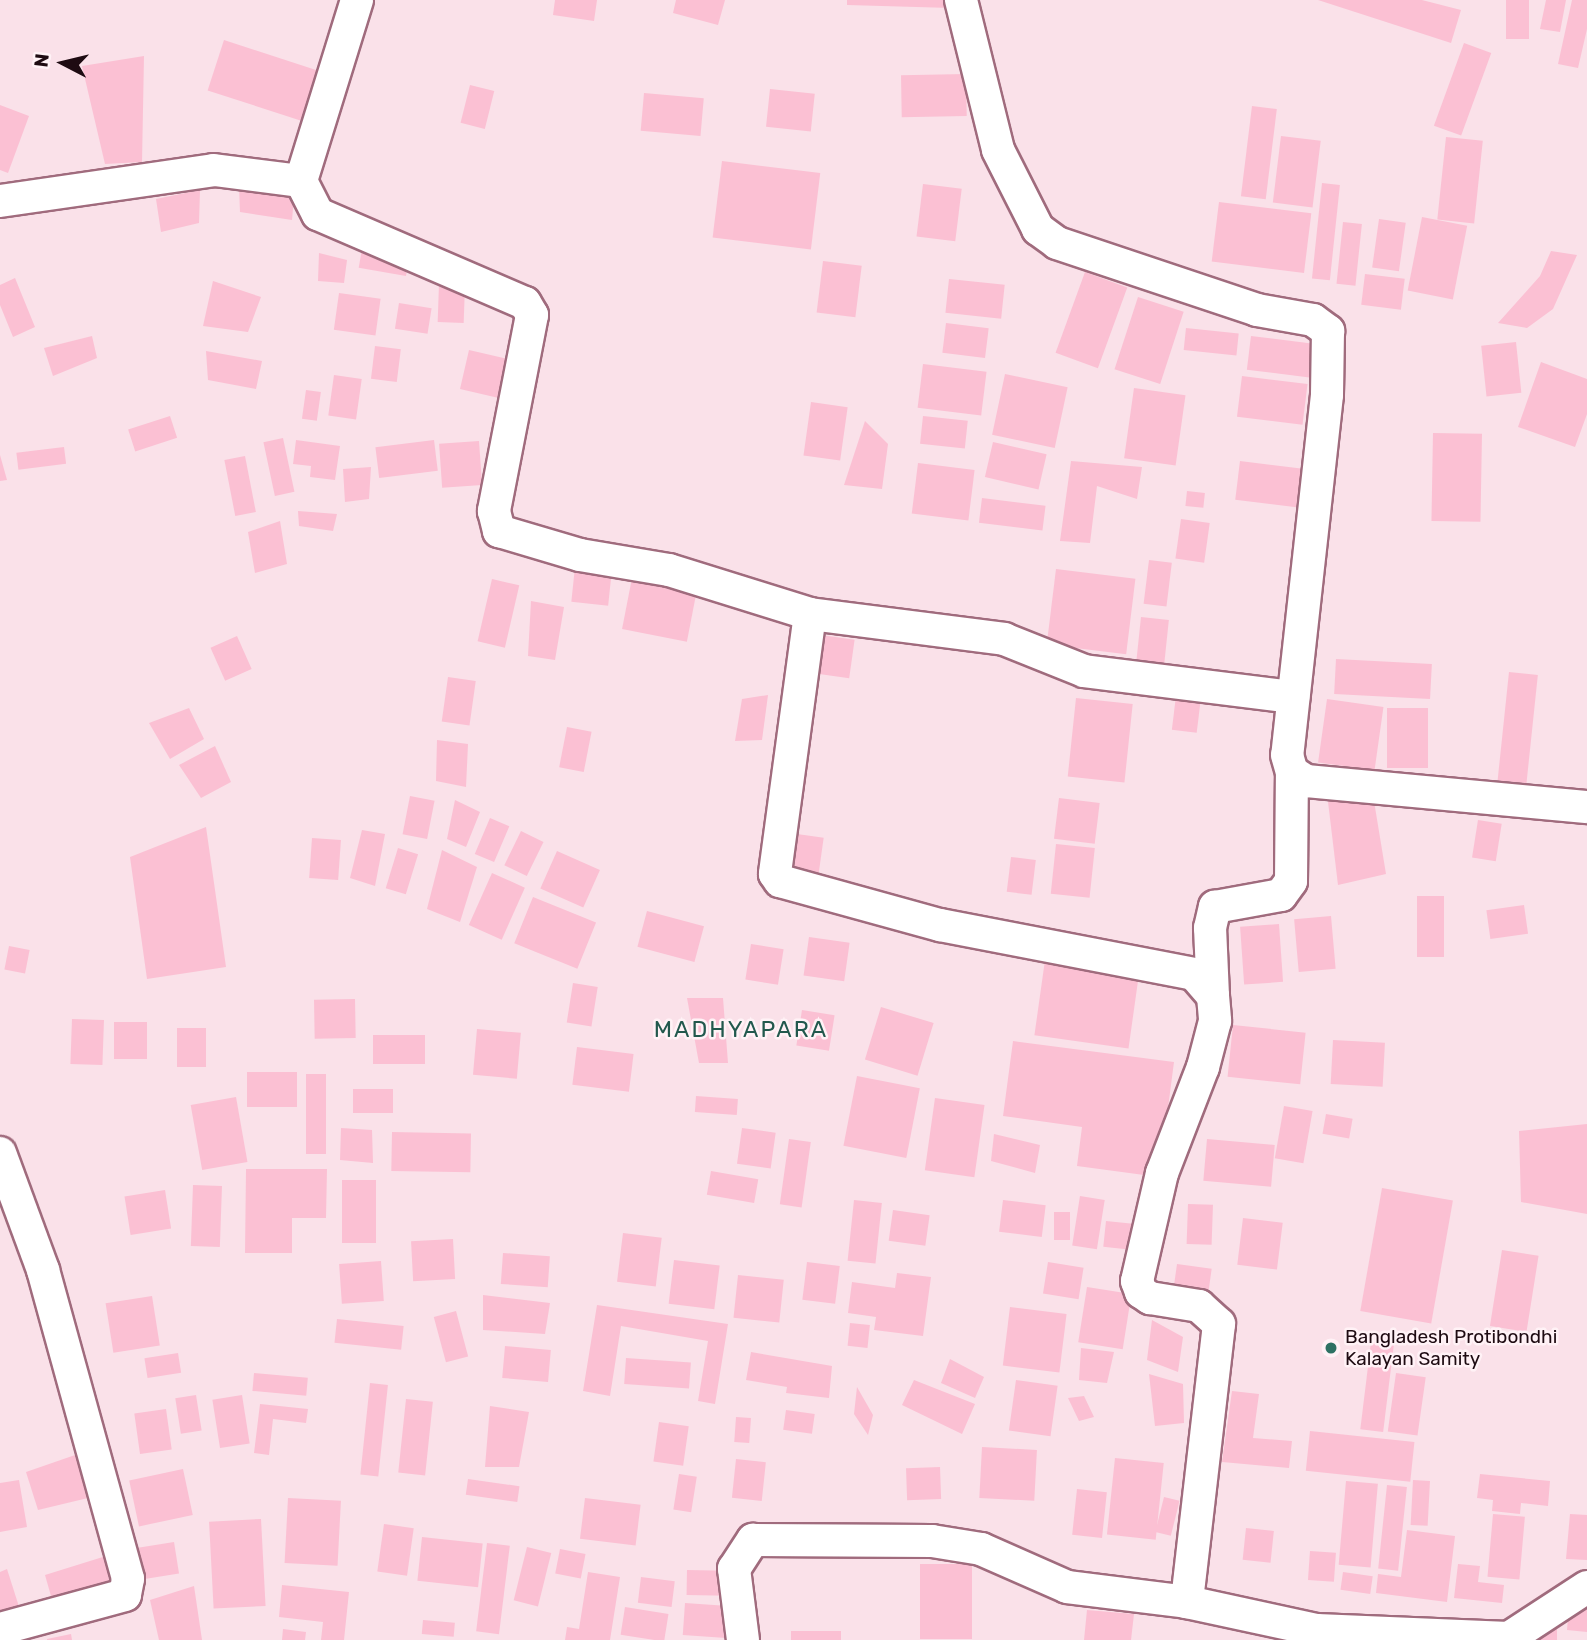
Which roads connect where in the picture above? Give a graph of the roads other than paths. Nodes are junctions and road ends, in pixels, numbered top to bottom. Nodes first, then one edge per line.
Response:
1 (358, 0) edge
2 (961, 0) edge
3 (302, 181) junction
4 (0, 201) edge
5 (810, 614) junction
6 (1293, 697) junction
7 (1292, 772) junction
8 (1587, 807) edge
9 (1213, 996) junction
10 (0, 1153) edge
11 (1587, 1587) edge
12 (1187, 1602) junction
13 (0, 1629) edge
14 (1509, 1639) edge
15 (743, 1640) edge

1 - 3 street
2 - 6 street
3 - 4 street
3 - 5 street
5 - 6 street
5 - 9 street
6 - 7 street
7 - 8 street
7 - 9 street
9 - 12 street
10 - 13 street
11 - 14 street
12 - 14 street
12 - 15 street

